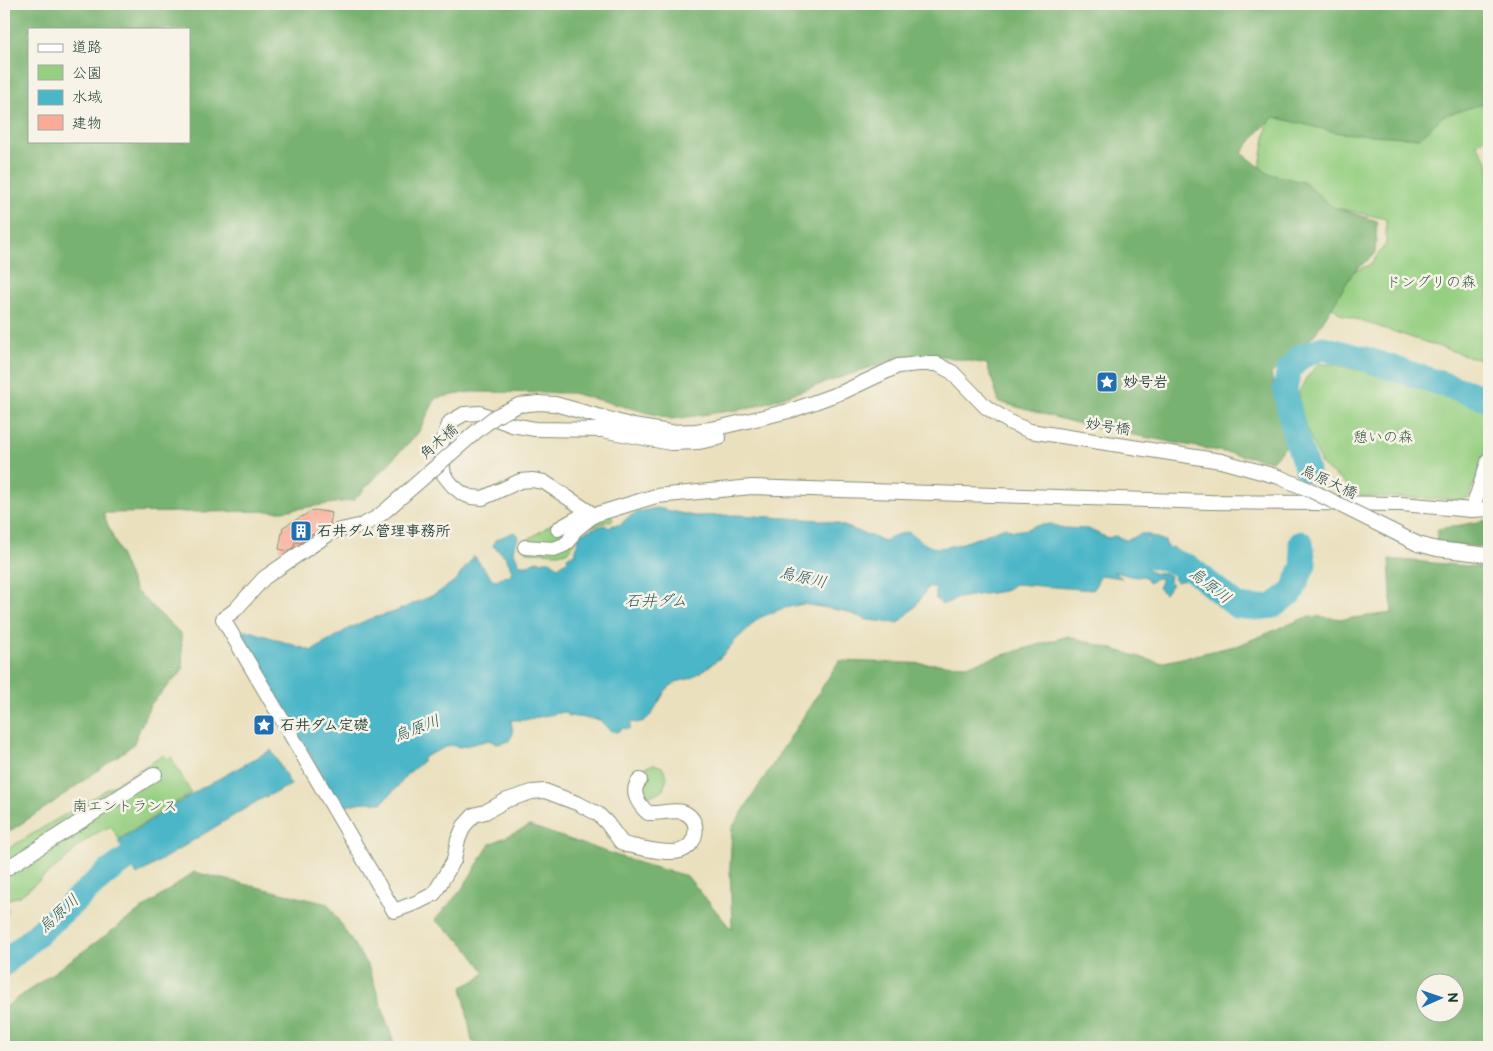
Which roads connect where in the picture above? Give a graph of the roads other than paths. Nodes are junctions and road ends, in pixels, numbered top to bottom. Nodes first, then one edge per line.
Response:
1 (519, 405) joint
2 (717, 428) junction
3 (1221, 461) joint
4 (1488, 463) edge
5 (1472, 510) junction
6 (1489, 510) edge
7 (590, 513) junction
8 (558, 529) dead end
9 (524, 547) dead end
10 (1489, 555) edge
11 (155, 774) dead end
12 (640, 780) dead end
13 (4, 870) edge

1 - 2 street, 妙号橋
1 - 12 street, 角木橋, bridge
2 - 3 street, 妙号橋
2 - 7 street
3 - 10 street, 烏原大橋, bridge
4 - 5 street
5 - 6 street
5 - 7 street
7 - 8 street
7 - 9 street
11 - 13 street

